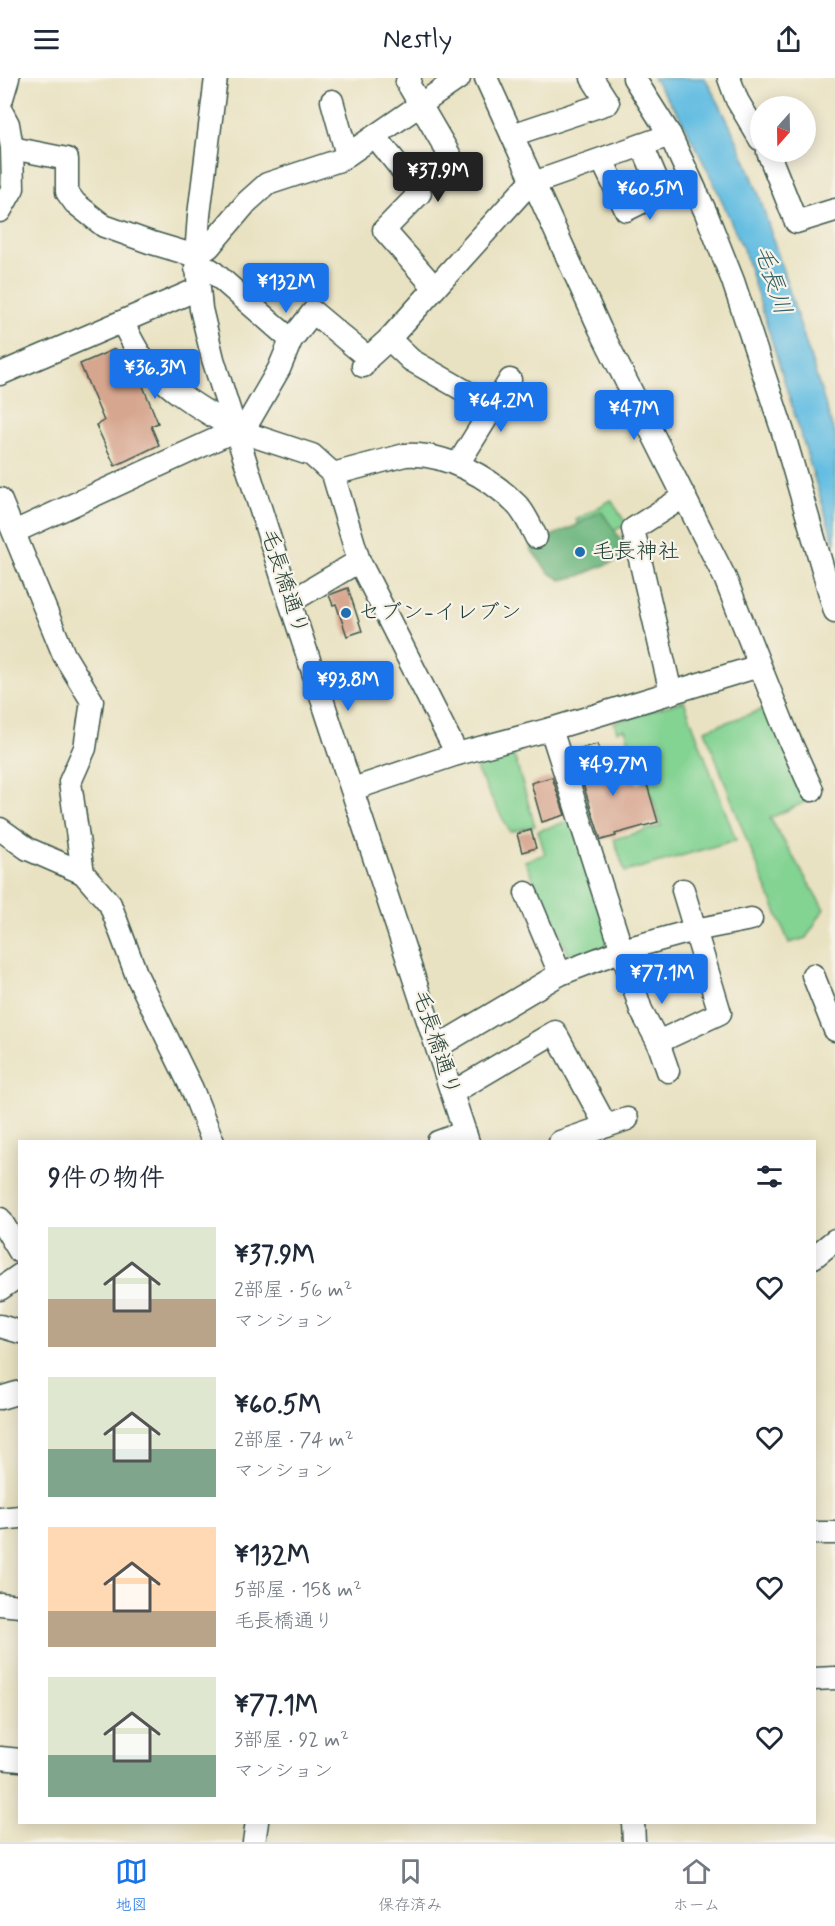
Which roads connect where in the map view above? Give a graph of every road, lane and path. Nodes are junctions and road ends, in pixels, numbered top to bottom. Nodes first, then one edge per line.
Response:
1 (8, 78) edge
2 (216, 78) edge
3 (410, 78) edge
4 (459, 78) edge
5 (486, 78) edge
6 (592, 78) edge
7 (634, 78) edge
8 (729, 78) edge
9 (332, 100) dead end
10 (419, 106) junction
11 (2, 116) edge
12 (750, 122) edge
13 (512, 135) junction
14 (670, 135) junction
15 (375, 136) junction
16 (642, 146) junction
17 (12, 148) junction
18 (347, 155) junction
19 (602, 160) junction
20 (453, 161) dead end
21 (772, 162) edge
22 (534, 183) junction
23 (6, 188) edge
24 (835, 210) edge
25 (0, 211) edge
26 (197, 271) junction
27 (435, 288) junction
28 (122, 322) junction
29 (389, 339) junction
30 (291, 340) junction
31 (0, 374) edge
32 (510, 380) dead end
33 (493, 407) junction
34 (239, 432) junction
35 (458, 464) junction
36 (333, 474) junction
37 (685, 496) junction
38 (0, 499) edge
39 (14, 532) junction
40 (536, 537) dead end
41 (359, 561) junction
42 (290, 602) junction
43 (835, 611) edge
44 (759, 666) junction
45 (671, 693) junction
46 (551, 729) junction
47 (457, 754) junction
48 (352, 789) junction
49 (812, 790) dead end
50 (0, 829) edge
51 (83, 873) junction
52 (683, 890) dead end
53 (526, 893) dead end
54 (751, 919) dead end
55 (695, 930) junction
56 (622, 950) junction
57 (560, 974) junction
58 (813, 975) dead end
59 (835, 1030) edge
60 (658, 1042) junction
61 (437, 1047) junction
62 (668, 1071) dead end
63 (452, 1093) junction
64 (467, 1137) edge
65 (212, 1140) edge
66 (450, 1140) edge
67 (566, 1140) edge
68 (0, 1219) edge
69 (835, 1240) edge
70 (18, 1249) edge
71 (816, 1255) edge
72 (18, 1276) edge
73 (0, 1289) edge
74 (0, 1326) edge
75 (18, 1331) edge
76 (18, 1393) edge
77 (0, 1398) edge
78 (18, 1517) edge
79 (0, 1519) edge
80 (816, 1533) edge
81 (835, 1533) edge
82 (0, 1604) edge
83 (18, 1606) edge
84 (835, 1678) edge
85 (816, 1680) edge
86 (0, 1758) edge
87 (18, 1760) edge
88 (257, 1824) edge
89 (633, 1824) edge
90 (254, 1842) edge
91 (634, 1842) edge

1 - 11 street
2 - 26 street, 毛長橋通り
3 - 10 street
4 - 10 street
5 - 13 street
6 - 13 street
7 - 14 street
8 - 12 street
9 - 18 street
10 - 15 street
10 - 20 street
11 - 17 street
13 - 22 street
14 - 16 street
14 - 43 street
15 - 18 street
15 - 27 street
16 - 19 street
16 - 19 street
17 - 23 street
17 - 26 street
18 - 26 street
19 - 22 street
21 - 24 street
22 - 27 street
22 - 37 street
23 - 25 street
26 - 28 street
26 - 30 street
26 - 34 street, 毛長橋通り
27 - 29 street
28 - 31 street
28 - 34 street
29 - 30 street
29 - 33 street
30 - 34 street
32 - 33 street
33 - 35 street
34 - 36 street
34 - 39 street
34 - 42 street, 毛長橋通り
35 - 36 street
35 - 40 street
36 - 41 street
37 - 44 street
37 - 45 street
38 - 39 street
39 - 51 street
41 - 42 street
41 - 47 street
42 - 48 street, 毛長橋通り
44 - 45 street
44 - 49 street
45 - 46 street
46 - 47 street
46 - 56 street
47 - 48 street
48 - 61 street, 毛長橋通り
50 - 51 street
51 - 65 street
52 - 55 street
53 - 57 street
54 - 55 street
55 - 56 street
55 - 60 street
56 - 57 street
56 - 60 street
57 - 61 street
58 - 59 street
60 - 62 street
61 - 63 street, 毛長橋通り
63 - 64 street, 毛長橋通り
63 - 67 street
64 - 66 street
68 - 70 street
69 - 71 street
72 - 73 street
74 - 75 street
76 - 77 street
78 - 79 street
80 - 81 street
82 - 83 street
84 - 85 street
86 - 87 street
88 - 90 street
89 - 91 street

